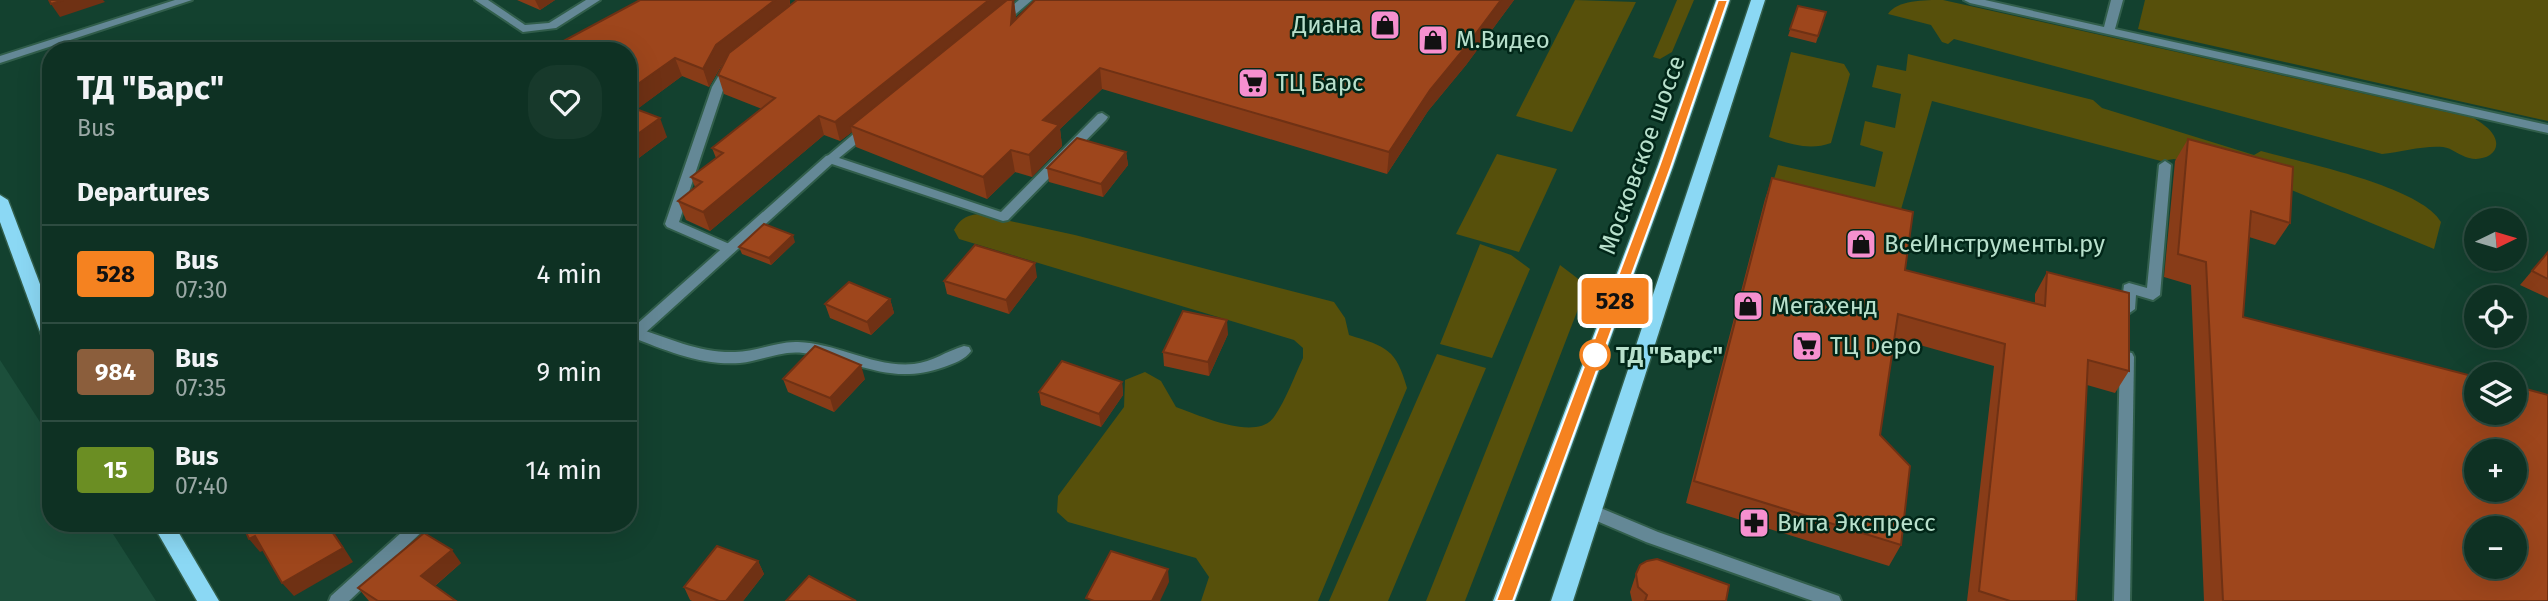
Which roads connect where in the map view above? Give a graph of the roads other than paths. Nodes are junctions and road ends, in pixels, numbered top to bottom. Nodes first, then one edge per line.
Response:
1 (186, 0) edge
2 (481, 0) edge
3 (594, 0) edge
4 (1026, 0) edge
5 (1723, 0) edge
6 (1758, 0) edge
7 (1970, 0) edge
8 (2044, 0) edge
9 (2116, 0) edge
10 (2039, 14) junction
11 (2109, 30) junction
12 (985, 35) edge
13 (56, 42) edge
14 (42, 46) edge
15 (0, 60) edge
16 (738, 61) edge
17 (882, 117) edge
18 (1102, 117) dead end
19 (2548, 129) edge
20 (830, 159) junction
21 (2165, 165) dead end
22 (0, 200) edge
23 (729, 249) junction
24 (42, 313) edge
25 (637, 332) edge
26 (637, 337) edge
27 (964, 351) dead end
28 (1591, 511) junction
29 (167, 532) edge
30 (413, 532) edge
31 (208, 601) edge
32 (337, 601) edge
33 (1504, 601) edge
34 (1562, 601) edge
35 (1833, 601) edge
36 (2122, 601) edge

1 - 13 street
2 - 3 street
4 - 12 street
5 - 33 main road, Московское шоссе
6 - 28 main road
7 - 10 street
8 - 10 street
9 - 11 street
10 - 11 street
11 - 19 street
14 - 15 street
16 - 23 street
17 - 20 street
18 - 20 street
20 - 23 street
21 - 36 street
22 - 24 main road
23 - 25 street
26 - 27 street
28 - 34 main road
28 - 35 street
29 - 31 main road
30 - 32 street

